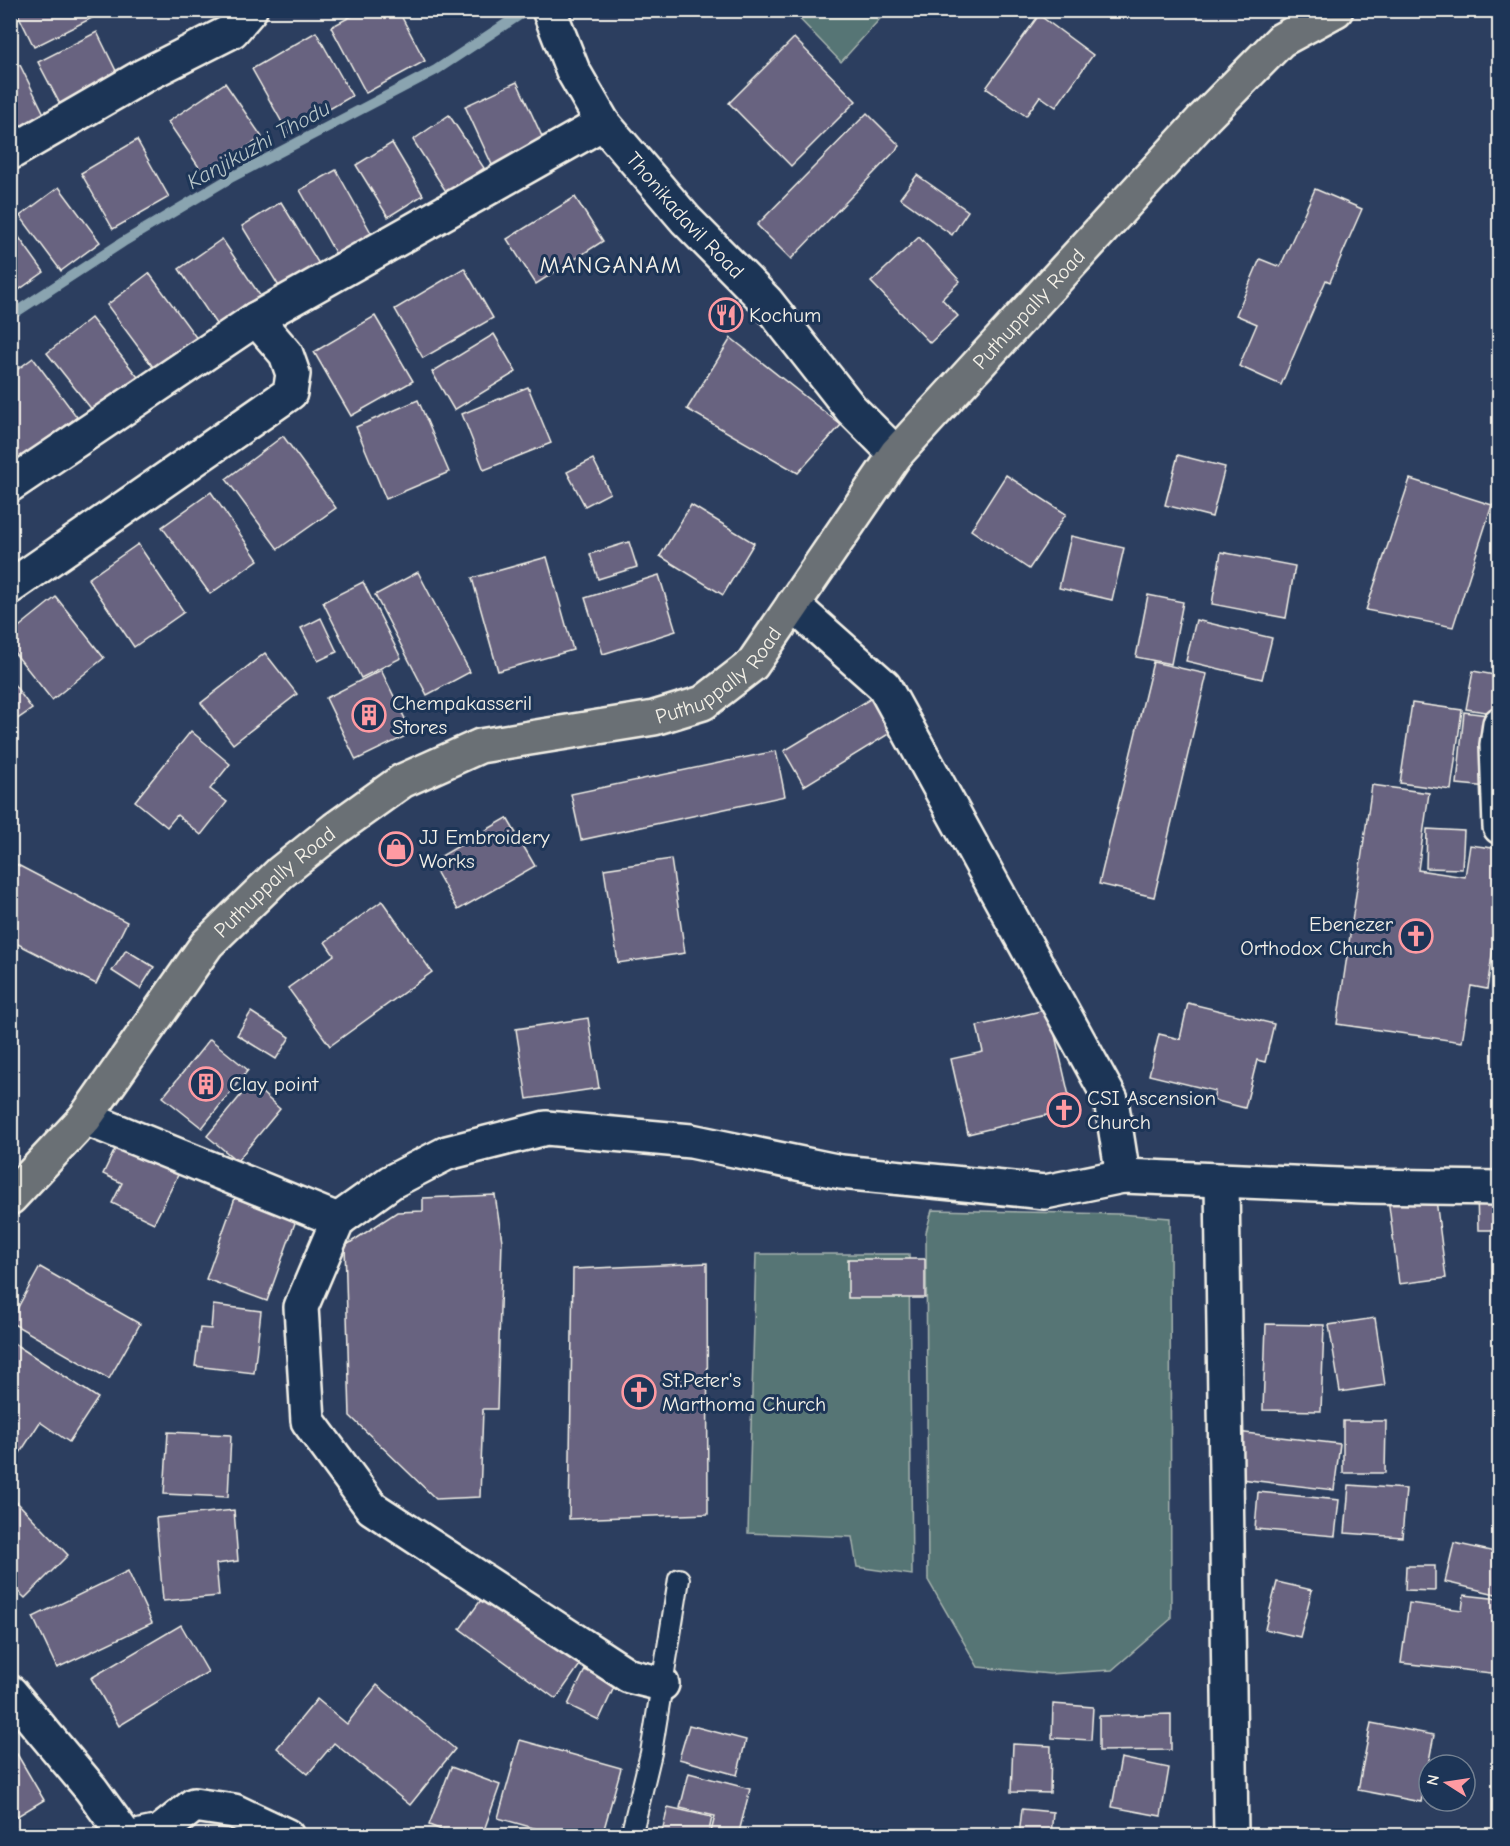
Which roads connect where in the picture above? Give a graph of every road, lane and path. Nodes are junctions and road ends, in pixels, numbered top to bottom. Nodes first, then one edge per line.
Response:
1 (250, 10) edge
2 (549, 10) edge
3 (1336, 10) edge
4 (603, 123) junction
5 (10, 153) edge
6 (256, 319) junction
7 (896, 454) junction
8 (10, 486) edge
9 (10, 587) edge
10 (793, 605) junction
11 (1500, 723) edge
12 (1500, 827) edge
13 (85, 1118) junction
14 (1123, 1176) junction
15 (1222, 1181) junction
16 (1500, 1188) edge
17 (10, 1198) edge
18 (338, 1221) junction
19 (679, 1579) dead end
20 (662, 1684) junction
21 (10, 1692) edge
22 (125, 1836) edge
23 (141, 1836) edge
24 (287, 1836) edge
25 (631, 1836) edge
26 (1231, 1836) edge

1 - 5 street
2 - 4 street, Thonikadavil Road
3 - 7 main road, Puthuppally Road
4 - 6 street
4 - 7 street, Thonikadavil Road
6 - 8 street
6 - 9 street
7 - 10 main road, Puthuppally Road
10 - 13 main road, Puthuppally Road
10 - 14 street
11 - 12 street
13 - 17 main road, Puthuppally Road
13 - 18 street
14 - 15 street
14 - 18 street
15 - 16 street
15 - 26 street
18 - 20 street
19 - 20 lane
20 - 25 lane
21 - 22 street
23 - 24 street

